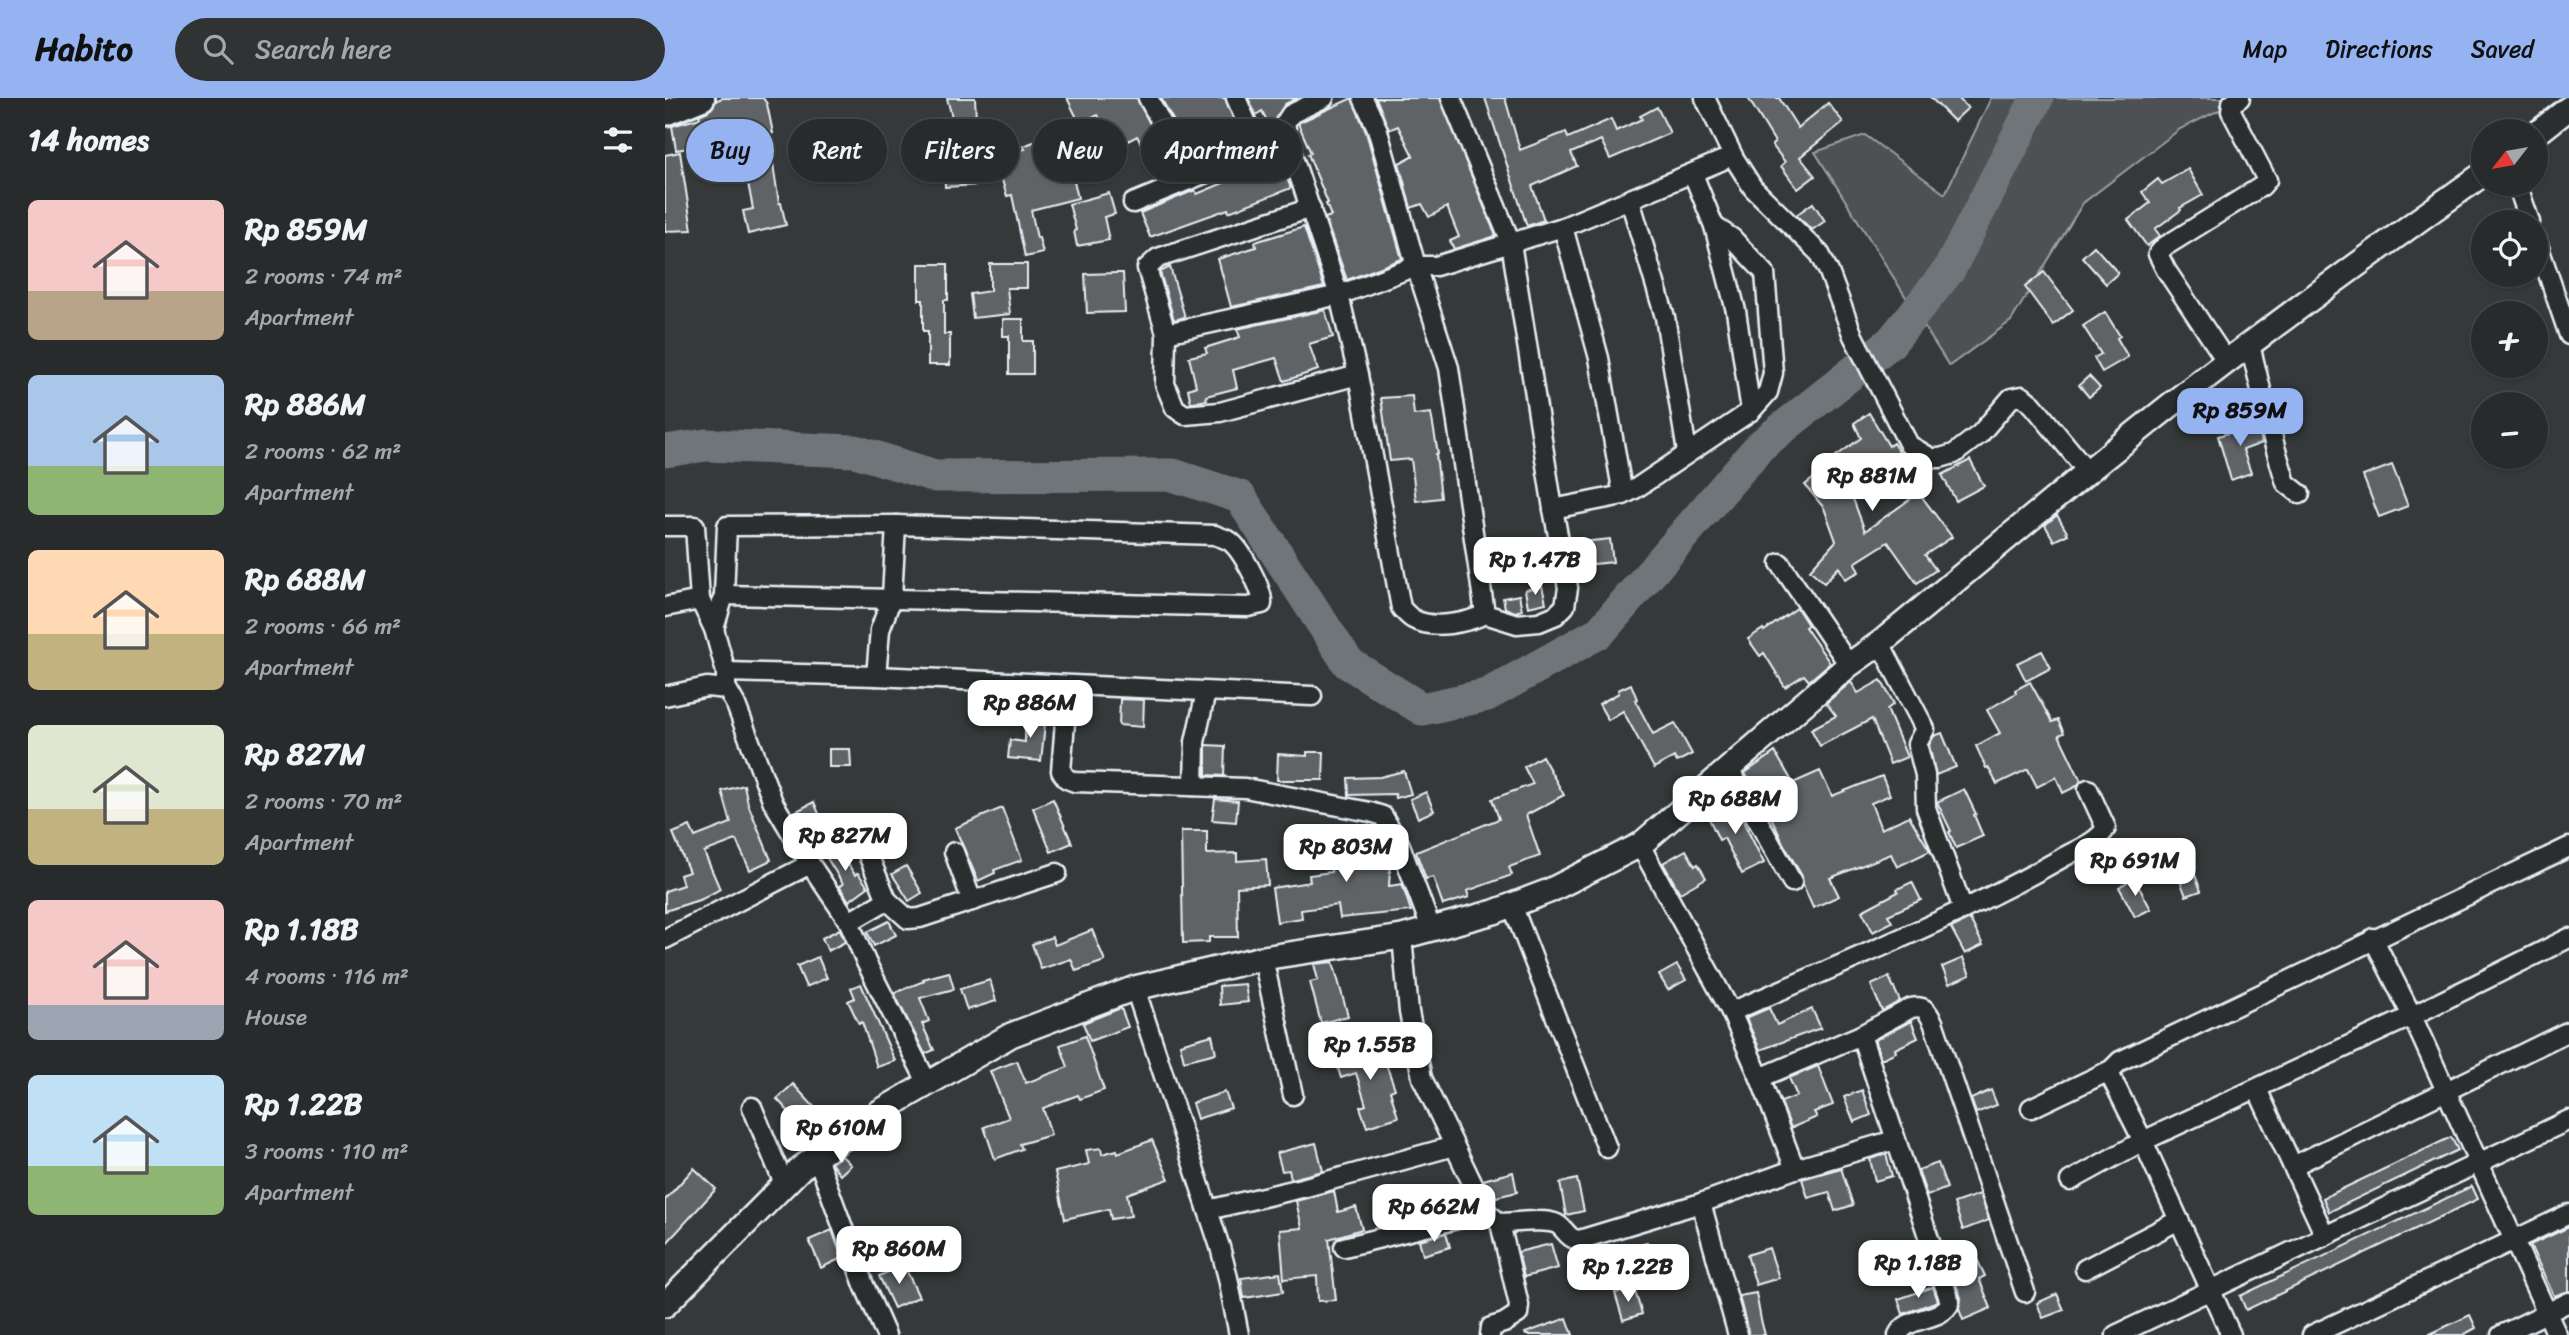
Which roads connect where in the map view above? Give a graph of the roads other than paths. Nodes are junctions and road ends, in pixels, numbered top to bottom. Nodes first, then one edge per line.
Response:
1 (702, 98) edge
2 (1148, 98) edge
3 (1236, 98) edge
4 (1324, 98) edge
5 (1363, 98) edge
6 (1451, 98) edge
7 (1705, 98) edge
8 (2241, 98) edge
9 (2568, 111) edge
10 (665, 113) edge
11 (1159, 119) edge
12 (1245, 119) edge
13 (2548, 125) edge
14 (1721, 161) dead end
15 (1693, 174) junction
16 (1185, 182) edge
17 (2471, 183) edge
18 (1630, 200) junction
19 (1133, 203) dead end
20 (1311, 208) junction
21 (1714, 226) junction
22 (1563, 227) junction
23 (1511, 243) junction
24 (1416, 266) junction
25 (2548, 274) edge
26 (1339, 295) junction
27 (1166, 334) junction
28 (2569, 335) edge
29 (2250, 345) junction
30 (2227, 362) junction
31 (1357, 375) junction
32 (1751, 411) junction
33 (1688, 452) junction
34 (2088, 472) junction
35 (2300, 494) dead end
36 (1623, 495) junction
37 (1553, 509) junction
38 (896, 525) junction
39 (665, 526) edge
40 (695, 526) junction
41 (727, 526) junction
42 (1780, 563) dead end
43 (724, 595) junction
44 (893, 597) junction
45 (700, 600) junction
46 (665, 607) edge
47 (1485, 614) junction
48 (714, 629) junction
49 (1880, 643) junction
50 (1849, 665) junction
51 (876, 676) junction
52 (726, 680) junction
53 (1068, 686) junction
54 (1206, 692) junction
55 (665, 695) edge
56 (1312, 696) dead end
57 (1729, 769) junction
58 (1194, 786) junction
59 (2088, 789) dead end
60 (1640, 845) junction
61 (2569, 847) edge
62 (866, 850) dead end
63 (954, 852) dead end
64 (810, 864) junction
65 (1057, 873) dead end
66 (1791, 883) dead end
67 (887, 900) junction
68 (972, 901) junction
69 (1512, 905) junction
70 (1963, 909) junction
71 (849, 922) junction
72 (1431, 928) junction
73 (1402, 937) junction
74 (2373, 938) junction
75 (2569, 938) edge
76 (665, 939) edge
77 (1263, 958) junction
78 (1135, 988) junction
79 (1731, 1012) junction
80 (2412, 1016) junction
81 (2569, 1031) edge
82 (1861, 1035) junction
83 (2111, 1070) junction
84 (1760, 1078) junction
85 (928, 1084) junction
86 (2257, 1089) junction
87 (2446, 1090) junction
88 (1293, 1095) dead end
89 (752, 1107) dead end
90 (2031, 1108) dead end
91 (2569, 1120) edge
92 (1895, 1140) junction
93 (2143, 1141) junction
94 (1454, 1146) junction
95 (1607, 1148) dead end
96 (817, 1157) junction
97 (2477, 1164) junction
98 (2293, 1166) junction
99 (1795, 1168) junction
100 (2070, 1181) dead end
101 (784, 1184) junction
102 (1701, 1203) junction
103 (1208, 1210) junction
104 (1486, 1212) junction
105 (2569, 1214) edge
106 (2179, 1220) junction
107 (1500, 1223) junction
108 (2325, 1236) junction
109 (2513, 1242) junction
110 (1344, 1247) dead end
111 (2085, 1269) dead end
112 (2211, 1290) junction
113 (2025, 1292) dead end
114 (2569, 1302) edge
115 (665, 1305) edge
116 (2547, 1313) junction
117 (886, 1335) edge
118 (1239, 1335) edge
119 (1490, 1335) edge
120 (1738, 1335) edge
121 (1898, 1335) edge
122 (2116, 1335) edge
123 (2231, 1335) edge
124 (2312, 1335) edge
125 (2501, 1335) edge
126 (2557, 1335) edge

1 - 10 main road
2 - 11 street
3 - 12 street
4 - 20 street
5 - 24 street
6 - 23 street
7 - 34 street
8 - 30 street
9 - 13 street
14 - 15 street
15 - 18 street
15 - 21 street
16 - 19 street
17 - 29 street
18 - 22 street
18 - 33 street
20 - 26 street
20 - 27 street
21 - 32 street
21 - 32 street
22 - 23 street
22 - 36 street
23 - 24 street
23 - 37 street
24 - 26 street
24 - 47 street
25 - 28 street
26 - 27 street
26 - 31 street
27 - 31 street
29 - 30 street
29 - 35 street
30 - 34 street
31 - 47 street
32 - 33 street
33 - 36 street
34 - 49 street
36 - 37 street
37 - 47 street
38 - 41 street
38 - 44 street
38 - 44 street
39 - 40 street
40 - 41 street
40 - 45 street
41 - 43 street
42 - 50 street
43 - 44 street
43 - 48 street
44 - 51 street
45 - 46 street
45 - 48 street
48 - 52 street
49 - 50 street
49 - 70 street
50 - 57 street
51 - 52 street
51 - 53 street
52 - 55 street
52 - 64 street
53 - 54 street
53 - 58 street
54 - 56 street
54 - 58 street
57 - 60 street
57 - 66 street
58 - 72 street
59 - 70 street
60 - 69 street
60 - 79 street
61 - 74 street
62 - 67 street
63 - 68 street
64 - 71 street
64 - 76 street
65 - 68 street
67 - 68 street
67 - 71 street
69 - 72 street
69 - 95 street
70 - 79 street
71 - 85 street
72 - 73 street
73 - 77 street
73 - 94 street
74 - 80 street
74 - 83 street
75 - 80 street
77 - 78 street
77 - 88 street
78 - 85 street
78 - 103 street
79 - 84 street
80 - 86 street
80 - 87 street
81 - 87 street
82 - 84 street
82 - 92 street
82 - 113 street
83 - 90 street
83 - 93 street
84 - 99 street
85 - 96 street
86 - 93 street
86 - 98 street
87 - 97 street
87 - 98 street
89 - 101 street
91 - 97 street
92 - 99 street
92 - 121 street
93 - 100 street
93 - 106 street
94 - 103 street
94 - 104 street
96 - 101 street
96 - 117 street
97 - 108 street
97 - 109 street
98 - 108 street
99 - 102 street
101 - 115 street
102 - 107 street
102 - 120 street
103 - 118 street
104 - 107 street
104 - 110 street
105 - 109 street
106 - 111 street
106 - 112 street
107 - 119 street
108 - 112 street
109 - 116 street
109 - 124 street
112 - 122 street
112 - 123 street
114 - 116 street
116 - 125 street
116 - 126 street

